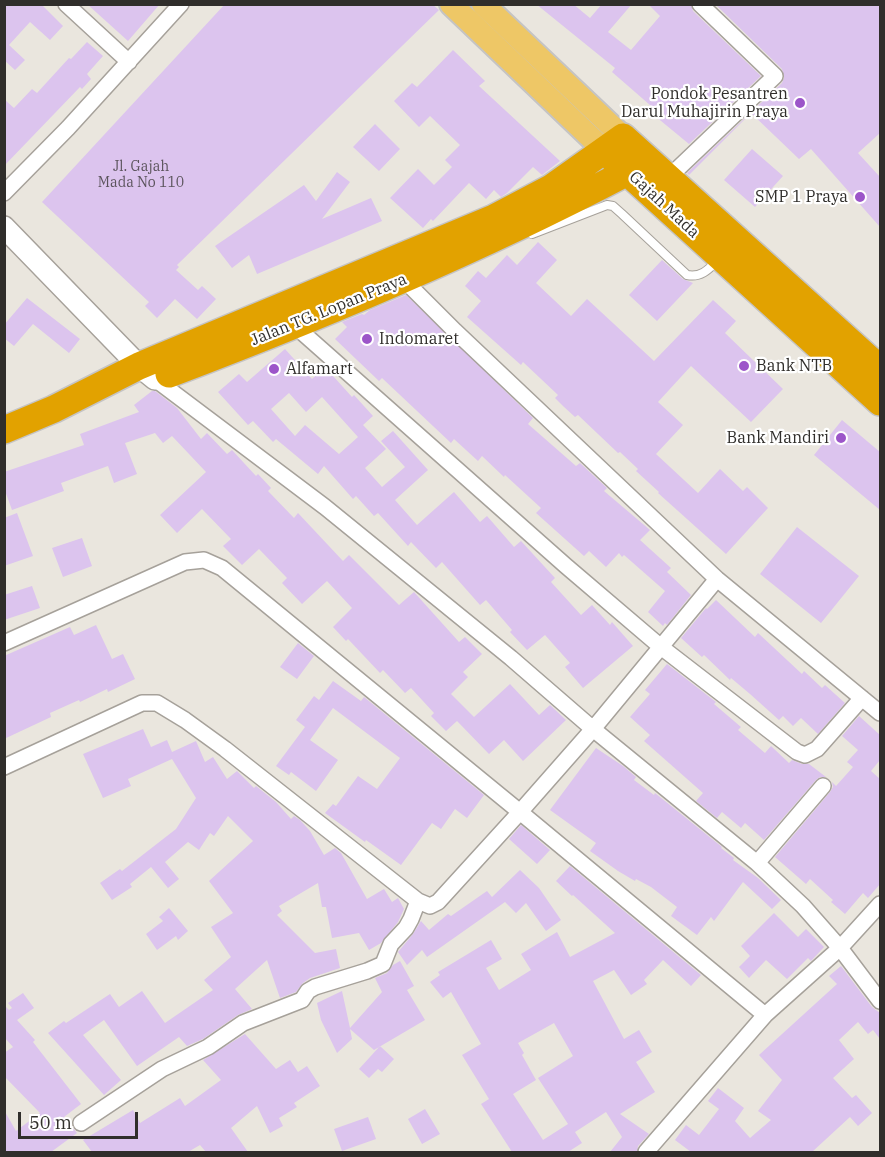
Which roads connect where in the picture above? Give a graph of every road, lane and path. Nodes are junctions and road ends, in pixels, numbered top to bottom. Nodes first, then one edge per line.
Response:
1 (66, 4) edge
2 (182, 4) edge
3 (451, 4) edge
4 (483, 4) edge
5 (700, 4) edge
6 (129, 62) junction
7 (614, 143) junction
8 (648, 170) junction
9 (4, 193) edge
10 (4, 227) edge
11 (514, 236) junction
12 (720, 257) junction
13 (404, 280) junction
14 (296, 326) junction
15 (880, 369) edge
16 (147, 373) junction
17 (880, 402) edge
18 (4, 430) edge
19 (4, 448) edge
20 (717, 579) junction
21 (4, 643) edge
22 (661, 647) junction
23 (862, 698) junction
24 (880, 713) edge
25 (593, 729) junction
26 (4, 767) edge
27 (823, 786) dead end
28 (520, 812) junction
29 (757, 863) junction
30 (418, 901) junction
31 (880, 904) edge
32 (840, 948) junction
33 (880, 1001) edge
34 (765, 1015) junction
35 (81, 1123) dead end
36 (646, 1152) edge

1 - 6 street
2 - 6 street
3 - 7 main road, Gajah Mada
4 - 7 main road, Gajah Mada
5 - 8 street
6 - 9 street
7 - 8 highway, Gajah Mada
7 - 16 highway, Jalan TG. Lopan Praya
8 - 11 highway, Jalan TG. Lopan Praya
8 - 12 highway, Gajah Mada
8 - 15 highway, Gajah Mada
10 - 16 street
11 - 12 lane
11 - 13 highway, Jalan TG. Lopan Praya
12 - 17 highway, Gajah Mada
13 - 14 highway, Jalan TG. Lopan Praya
13 - 20 street
14 - 16 highway, Jalan TG. Lopan Praya
14 - 22 street
16 - 18 highway, Jalan TG. Lopan Praya
16 - 19 highway, Jalan TG. Lopan Praya
16 - 25 street
20 - 22 street
20 - 23 street
21 - 28 street
22 - 23 street
22 - 25 street
23 - 24 street
25 - 28 street
25 - 29 street
26 - 30 street
27 - 29 street
28 - 30 street
28 - 34 street
29 - 32 street
30 - 35 street
31 - 32 street
32 - 33 street
32 - 34 street
34 - 36 street

